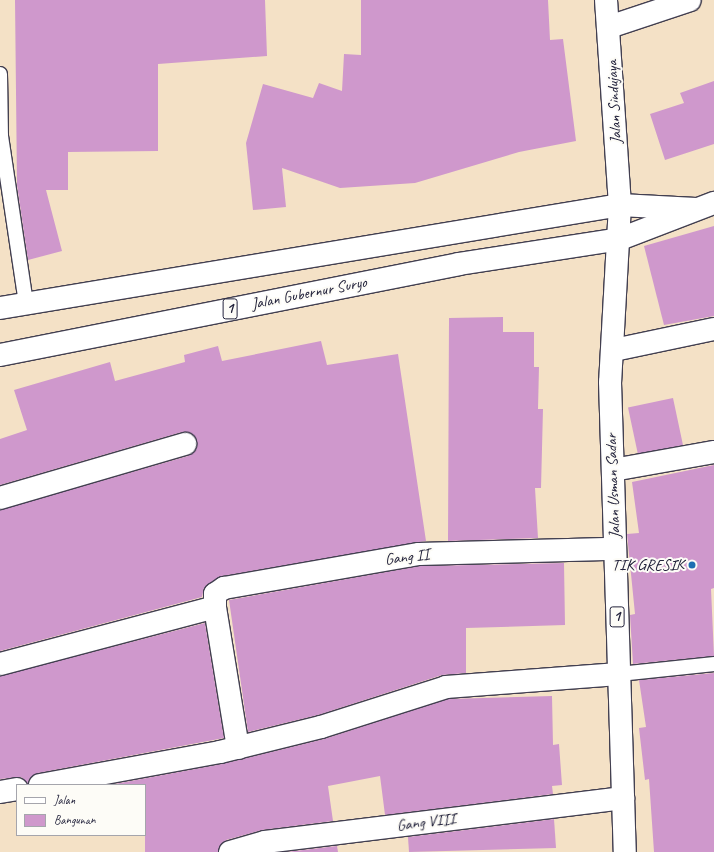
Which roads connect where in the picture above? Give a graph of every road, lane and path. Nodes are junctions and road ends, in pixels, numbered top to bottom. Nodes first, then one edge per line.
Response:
1 (606, 0) edge
2 (690, 0) edge
3 (609, 27) junction
4 (0, 74) edge
5 (1, 136) edge
6 (620, 204) junction
7 (705, 206) edge
8 (620, 240) junction
9 (26, 304) junction
10 (0, 308) edge
11 (714, 329) edge
12 (614, 350) junction
13 (0, 355) edge
14 (185, 444) dead end
15 (714, 452) edge
16 (613, 470) junction
17 (0, 498) edge
18 (615, 549) junction
19 (215, 607) junction
20 (0, 664) edge
21 (714, 664) edge
22 (619, 674) junction
23 (238, 748) junction
24 (45, 784) edge
25 (16, 789) edge
26 (0, 792) edge
27 (624, 798) junction
28 (230, 852) edge
29 (626, 852) edge

1 - 3 main road, Jalan Sindujaya
2 - 3 main road
3 - 6 main road, Jalan Sindujaya
4 - 5 lane
5 - 9 lane
6 - 7 main road
6 - 8 main road, 1
6 - 9 main road
7 - 8 main road, Jalan Gubernur Suryo
8 - 12 main road, Jalan Usman Sadar / 1
8 - 13 main road, Jalan Gubernur Suryo / 1
9 - 10 main road
11 - 12 main road
12 - 16 main road, Jalan Usman Sadar / 1
14 - 17 main road
15 - 16 main road
16 - 18 main road, Jalan Usman Sadar / 1
18 - 19 main road, Gang II
18 - 22 main road, Jalan Usman Sadar / 1
19 - 20 main road
19 - 23 main road
21 - 22 lane
22 - 23 main road
22 - 27 main road, Jalan Usman Sadar / 1
23 - 24 main road
25 - 26 main road
27 - 28 main road, Gang VIII
27 - 29 main road, Jalan Usman Sadar / 1

